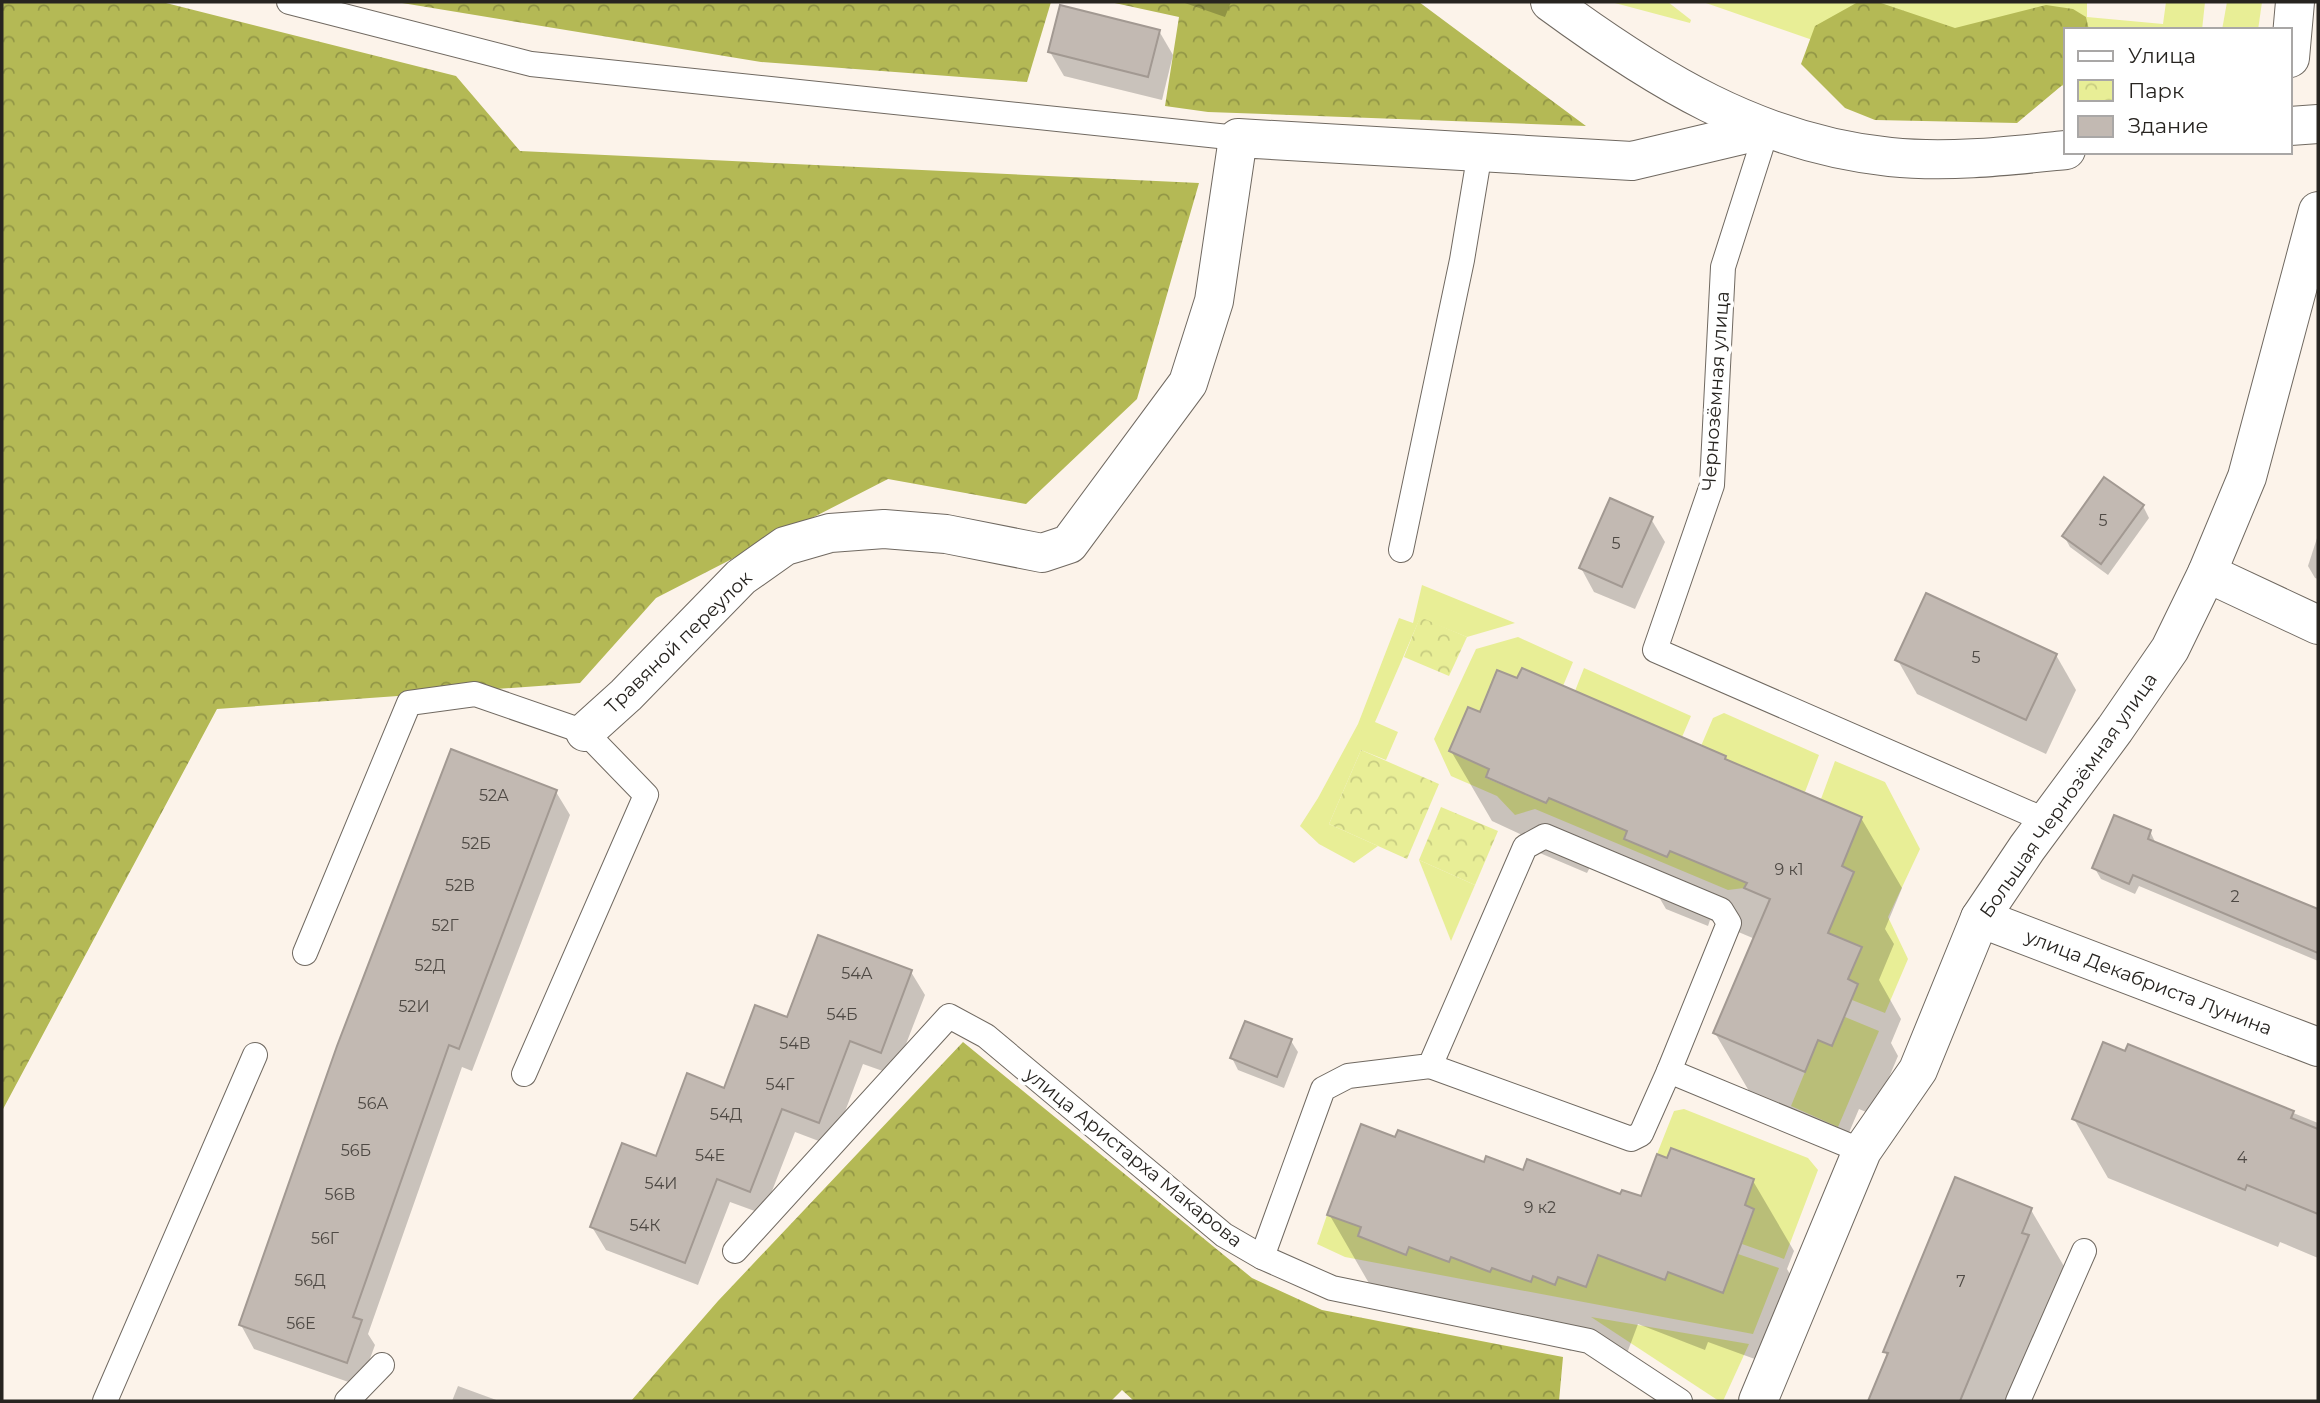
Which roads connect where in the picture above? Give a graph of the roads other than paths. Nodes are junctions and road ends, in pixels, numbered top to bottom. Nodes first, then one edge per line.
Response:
1 (289, 2) edge
2 (1550, 2) edge
3 (2295, 2) edge
4 (2292, 36) edge
5 (2318, 124) edge
6 (2292, 126) edge
7 (1767, 129) junction
8 (1238, 138) junction
9 (2064, 150) edge
10 (1480, 152) junction
11 (2318, 211) edge
12 (1401, 550) dead end
13 (2207, 573) junction
14 (2318, 625) edge
15 (585, 732) junction
16 (2047, 821) junction
17 (1980, 918) junction
18 (305, 953) dead end
19 (2318, 1046) edge
20 (255, 1055) dead end
21 (1430, 1066) junction
22 (1669, 1071) junction
23 (524, 1074) dead end
24 (1862, 1151) junction
25 (735, 1251) dead end
26 (2084, 1251) dead end
27 (1262, 1257) junction
28 (382, 1365) dead end
29 (105, 1401) edge
30 (347, 1401) edge
31 (1680, 1401) edge
32 (1758, 1401) edge
33 (2018, 1401) edge

1 - 8 lane
2 - 7 street
3 - 4 street
5 - 6 street
7 - 9 street
7 - 10 street
7 - 16 lane, Чернозёмная улица
8 - 10 street
8 - 15 street, Травяной переулок
10 - 12 lane
11 - 13 street, Большая Чернозёмная улица
13 - 14 street
13 - 16 street, Большая Чернозёмная улица
15 - 18 lane
15 - 23 lane
16 - 17 street, Большая Чернозёмная улица
17 - 19 street, улица Декабриста Лунина
17 - 24 street, Большая Чернозёмная улица
20 - 29 lane
21 - 22 lane
21 - 22 lane
21 - 27 lane
22 - 24 lane
24 - 32 street, Большая Чернозёмная улица
25 - 27 lane, улица Аристарха Макарова
26 - 33 lane
27 - 31 lane, улица Аристарха Макарова
28 - 30 lane

